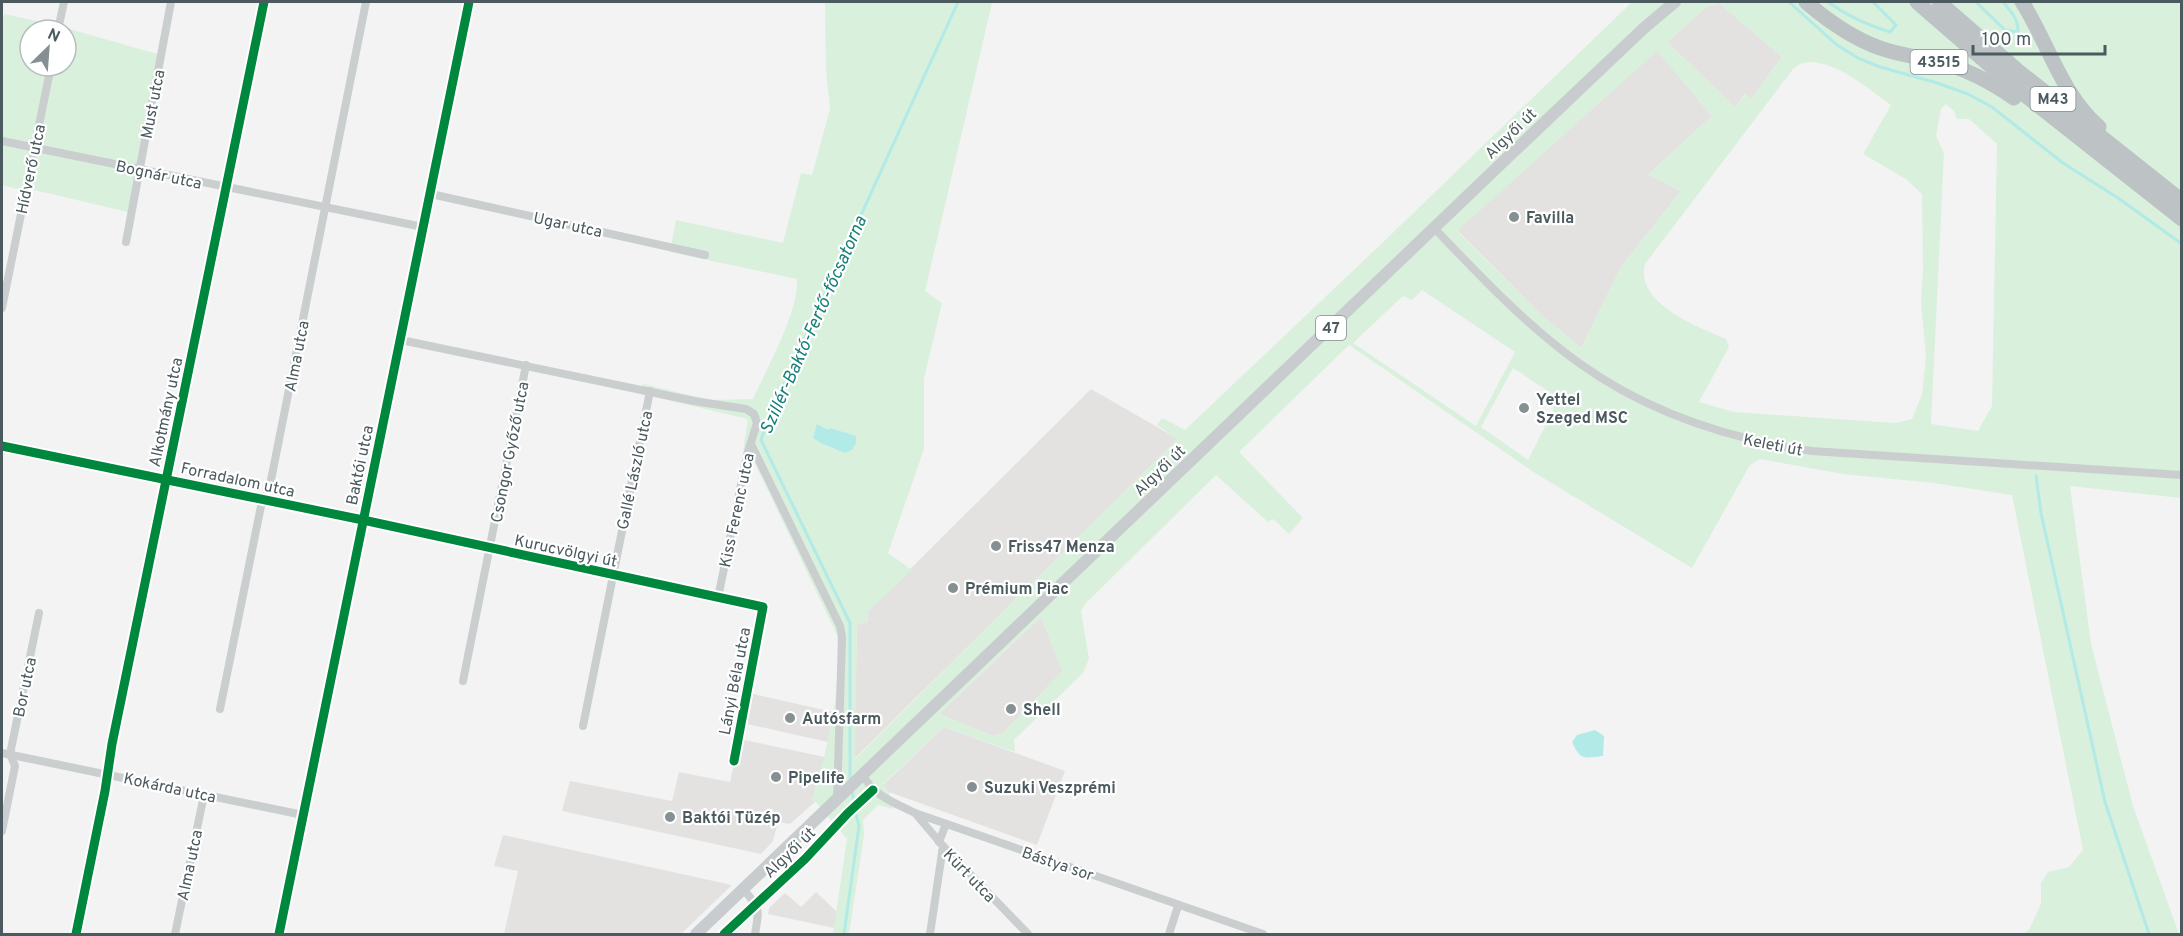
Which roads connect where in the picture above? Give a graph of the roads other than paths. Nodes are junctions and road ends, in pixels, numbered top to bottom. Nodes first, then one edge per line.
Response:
1 (64, 2) edge
2 (171, 2) edge
3 (264, 2) edge
4 (366, 2) edge
5 (470, 2) edge
6 (1661, 2) edge
7 (1666, 2) edge
8 (1675, 2) edge
9 (1682, 2) edge
10 (1806, 2) edge
11 (1917, 2) edge
12 (1939, 2) edge
13 (2022, 2) edge
14 (61, 18) edge
15 (1644, 28) junction
16 (49, 78) edge
17 (2070, 132) junction
18 (2, 141) edge
19 (34, 149) junction
20 (140, 170) junction
21 (226, 188) junction
22 (2166, 190) junction
23 (430, 194) junction
24 (2181, 201) edge
25 (325, 208) junction
26 (2181, 219) edge
27 (423, 227) junction
28 (1435, 229) junction
29 (126, 242) dead end
30 (705, 255) dead end
31 (2, 308) edge
32 (401, 340) junction
33 (526, 365) junction
34 (650, 391) junction
35 (751, 444) junction
36 (2, 446) edge
37 (2181, 475) edge
38 (166, 480) junction
39 (264, 500) junction
40 (363, 520) junction
41 (490, 549) junction
42 (612, 575) junction
43 (718, 598) junction
44 (764, 608) joint
45 (39, 613) dead end
46 (463, 681) dead end
47 (220, 709) dead end
48 (583, 726) dead end
49 (6, 754) edge
50 (734, 761) dead end
51 (107, 774) junction
52 (861, 776) junction
53 (873, 790) junction
54 (204, 795) junction
55 (840, 796) junction
56 (915, 813) junction
57 (303, 815) junction
58 (946, 824) junction
59 (2, 831) edge
60 (941, 844) junction
61 (743, 889) junction
62 (756, 903) junction
63 (1178, 906) junction
64 (741, 918) junction
65 (756, 930) edge
66 (76, 934) edge
67 (175, 934) edge
68 (279, 934) edge
69 (696, 934) edge
70 (724, 934) edge
71 (930, 934) edge
72 (1028, 934) edge
73 (1169, 934) edge
74 (1263, 934) edge

1 - 14 street
2 - 20 street, Must utca
3 - 21 street, Alkotmány utca
4 - 25 street, Alma utca
5 - 23 street, Baktói utca
6 - 15 main road, 47
7 - 15 main road, 47
8 - 15 main road, 47
9 - 15 main road, 47
10 - 17 highway, 43515
11 - 17 highway, M43
12 - 22 highway, M43
13 - 22 highway
15 - 28 main road, Algyői út / 47
16 - 19 street, Hídverő utca
17 - 26 highway, M43
18 - 19 street, Bognár utca
19 - 20 street, Bognár utca
19 - 31 street, Hídverő utca
20 - 21 street, Bognár utca
20 - 29 street, Must utca
21 - 25 street, Bognár utca
21 - 38 street, Alkotmány utca
22 - 24 highway, M43
23 - 27 street, Baktói utca
23 - 30 street, Ugar utca
25 - 27 street, Bognár utca
25 - 39 street, Alma utca
27 - 32 street, Baktói utca
28 - 37 street, Keleti út
28 - 52 main road, Algyői út / 47
32 - 33 street
32 - 40 street, Baktói utca
33 - 34 street
33 - 41 street, Csongor Győző utca
34 - 35 street, Kiss Ferenc utca
34 - 42 street, Gallé László utca
35 - 43 street, Kiss Ferenc utca
35 - 55 street
36 - 38 street, Forradalom utca
38 - 39 street, Forradalom utca
38 - 51 street, Alkotmány utca
39 - 40 street, Forradalom utca
39 - 47 street, Alma utca
40 - 41 street, Kurucvölgyi út
40 - 57 street, Baktói utca
41 - 42 street, Kurucvölgyi út
41 - 46 street, Csongor Győző utca
42 - 43 street, Kurucvölgyi út
42 - 48 street, Gallé László utca
43 - 44 street, Kurucvölgyi út
44 - 50 street, Lányi Béla utca
45 - 49 street, Bor utca
49 - 51 street, Kokárda utca
49 - 59 street, Bor utca
51 - 54 street, Kokárda utca
51 - 66 street, Alkotmány utca
52 - 53 street, Bástya sor
52 - 55 main road, Algyői út / 47
53 - 56 street, Bástya sor
53 - 62 street, Algyői út
54 - 57 street, Kokárda utca
54 - 67 street, Alma utca
55 - 61 main road, Algyői út / 47
56 - 58 street, Bástya sor
56 - 60 street, Kürt utca
57 - 68 street, Baktói utca
58 - 60 street
58 - 63 street, Bástya sor
60 - 71 street
60 - 72 street, Kürt utca
61 - 62 street
61 - 69 main road, Algyői út / 47
62 - 64 street, Algyői út
62 - 65 street
63 - 73 street
63 - 74 street, Bástya sor
64 - 65 street
64 - 70 street, Algyői út

